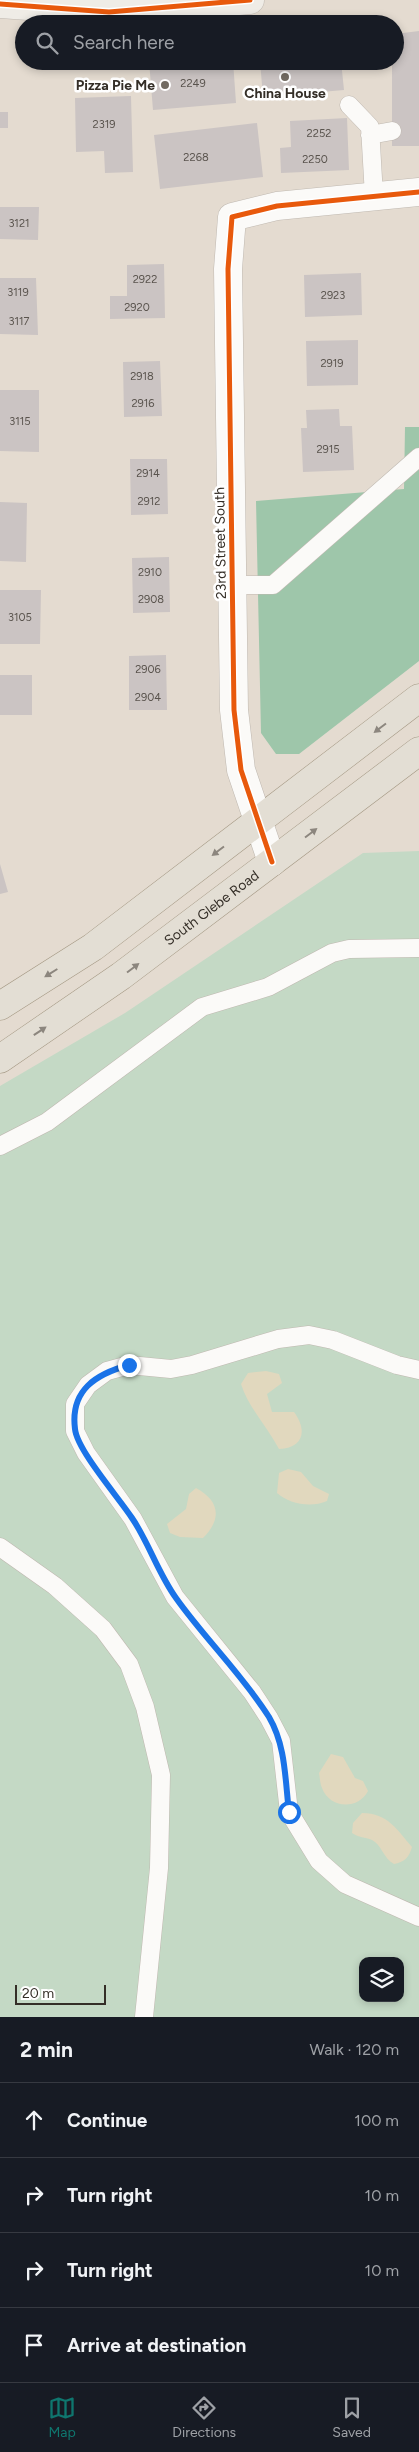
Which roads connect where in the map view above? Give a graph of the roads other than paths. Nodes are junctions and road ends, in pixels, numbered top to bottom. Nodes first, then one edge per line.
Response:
1 (250, 0) edge
2 (0, 4) edge
3 (349, 104) dead end
4 (392, 131) dead end
5 (370, 134) junction
6 (419, 192) edge
7 (374, 196) junction
8 (419, 458) edge
9 (232, 586) junction
10 (419, 698) edge
11 (419, 750) edge
12 (257, 822) junction
13 (272, 862) junction
14 (419, 948) edge
15 (0, 1006) edge
16 (0, 1059) edge
17 (0, 1146) edge
18 (419, 1370) edge
19 (0, 1547) edge
20 (419, 1917) edge
21 (144, 2017) edge

1 - 2 main road
3 - 5 lane
4 - 5 lane
5 - 7 lane
6 - 7 street
7 - 9 street, 23rd Street South
8 - 9 lane
9 - 12 street, 23rd Street South
10 -> 12 main road
13 -> 11 main road, South Glebe Road
12 - 13 street, 23rd Street South
12 -> 15 main road
16 -> 13 main road, South Glebe Road
14 - 17 lane
18 - 20 lane
19 - 21 lane

